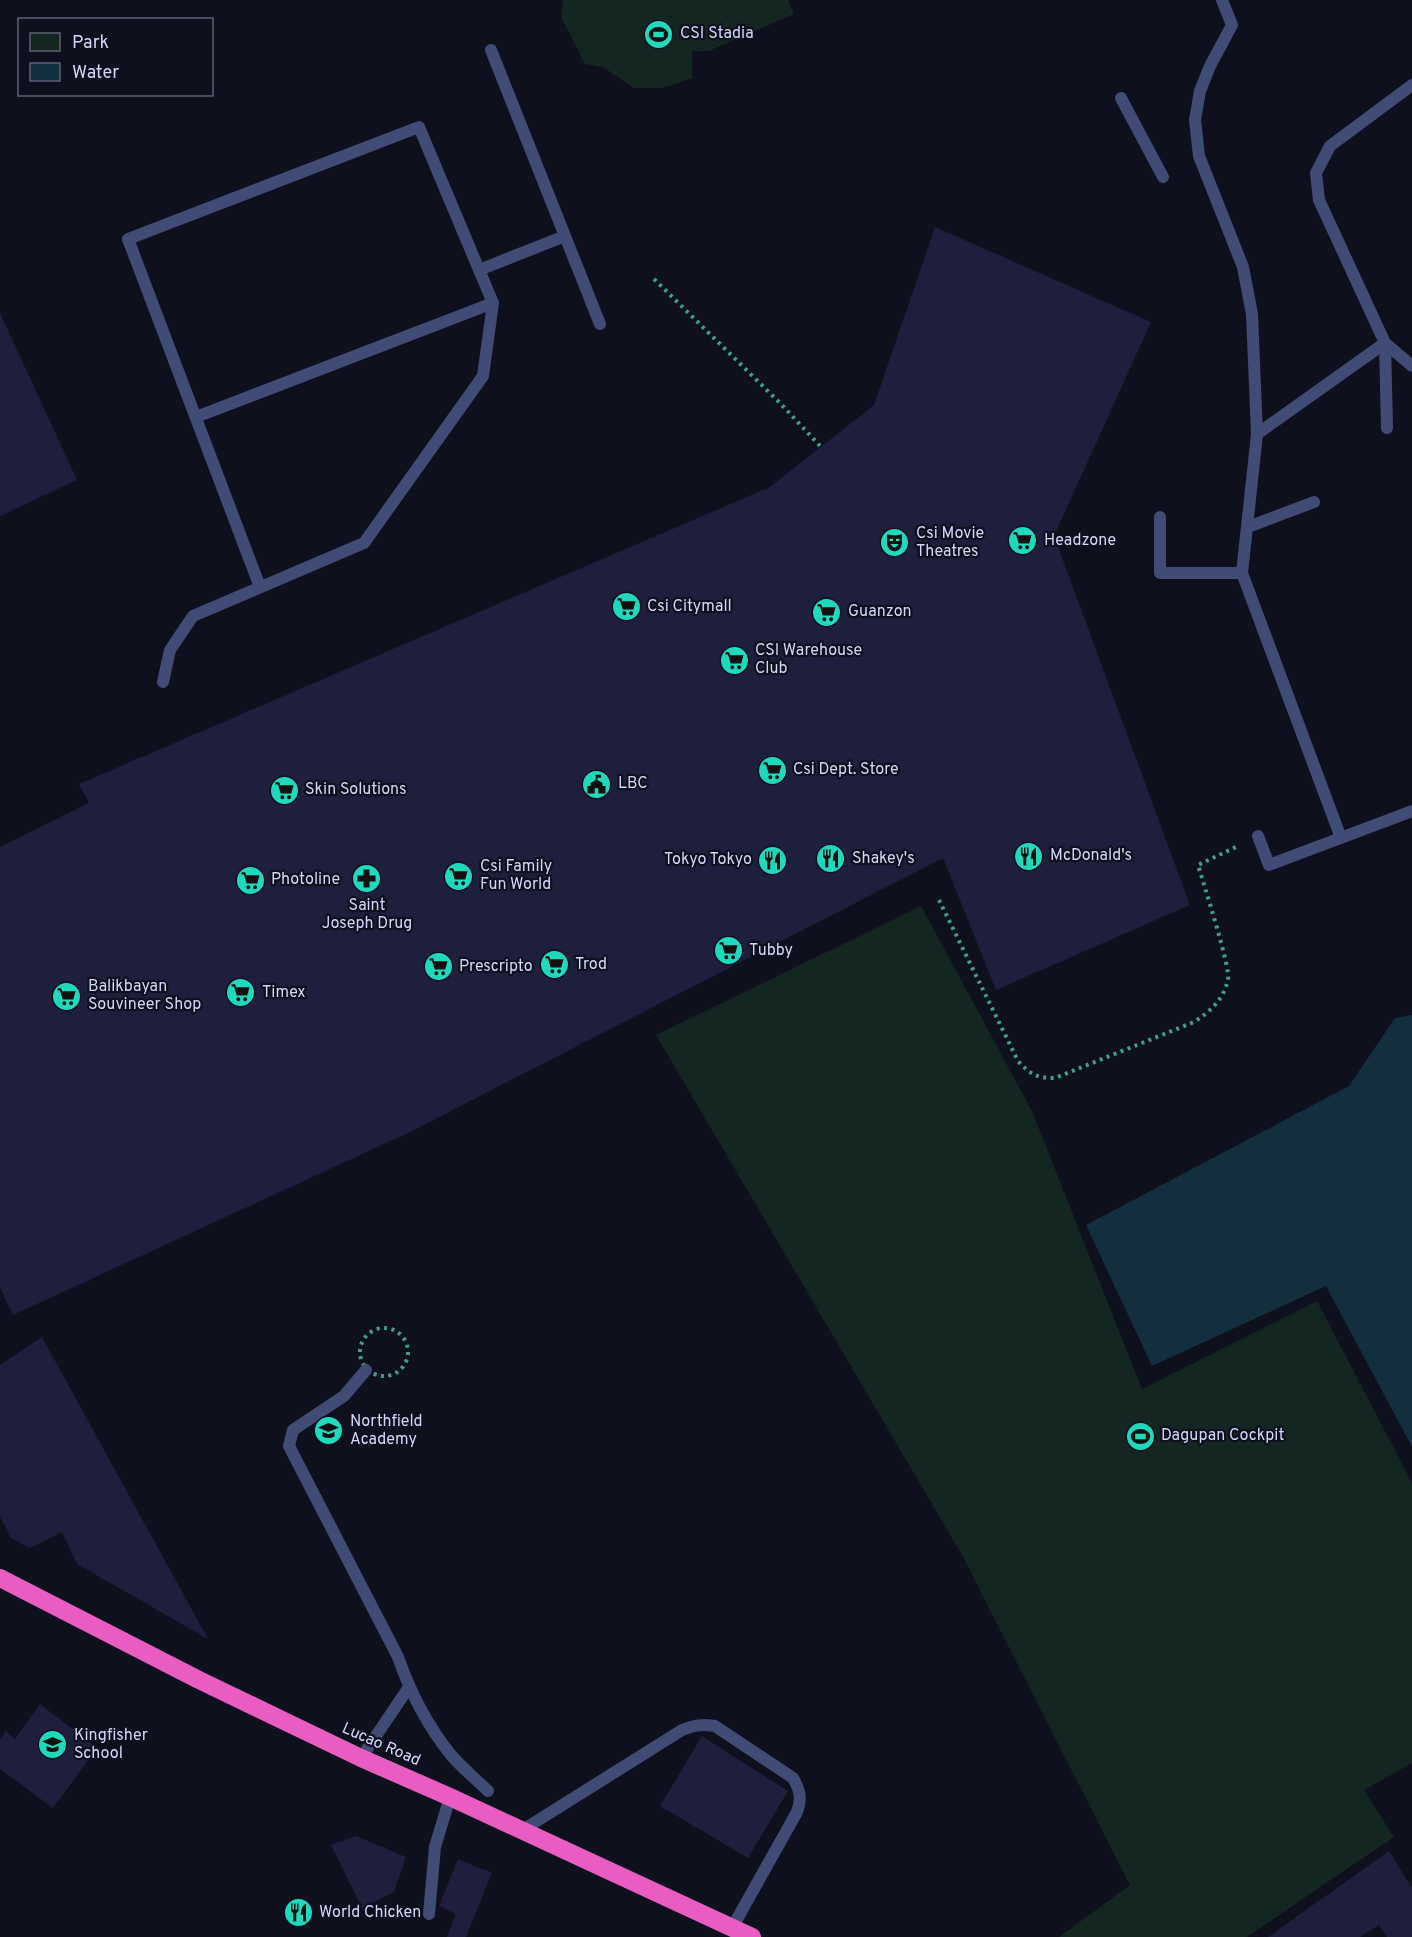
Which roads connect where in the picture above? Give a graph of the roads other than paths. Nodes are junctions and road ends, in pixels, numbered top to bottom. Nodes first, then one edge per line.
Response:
1 (1222, 0) edge
2 (491, 50) dead end
3 (1412, 85) edge
4 (1121, 98) dead end
5 (1163, 177) dead end
6 (565, 236) junction
7 (479, 270) junction
8 (493, 303) junction
9 (600, 324) dead end
10 (1384, 343) junction
11 (1412, 366) edge
12 (196, 417) junction
13 (1387, 428) dead end
14 (1257, 434) junction
15 (1314, 502) dead end
16 (1160, 517) dead end
17 (1248, 527) junction
18 (1242, 573) junction
19 (261, 587) junction
20 (162, 682) dead end
21 (1412, 811) edge
22 (1258, 836) road end
23 (1341, 838) junction
24 (366, 1370) dead end
25 (0, 1578) edge
26 (409, 1687) junction
27 (361, 1758) junction
28 (488, 1791) dead end
29 (450, 1797) junction
30 (522, 1831) junction
31 (429, 1914) dead end
32 (732, 1928) junction
33 (752, 1937) edge

1 - 14 lane
2 - 6 lane
3 - 10 lane
4 - 5 lane
6 - 7 lane
6 - 9 lane
7 - 8 lane
7 - 12 lane
8 - 12 lane
8 - 19 lane
10 - 11 lane
10 - 13 lane
10 - 14 lane
12 - 19 lane
14 - 17 lane
15 - 17 lane
16 - 18 lane
17 - 18 lane
18 - 23 lane
19 - 20 lane
21 - 23 lane
22 - 23 lane
24 - 26 lane
25 - 27 highway, Lucao Road
26 - 27 lane
26 - 28 lane
27 - 29 highway, Lucao Road
29 - 30 highway, Lucao Road
29 - 31 lane
30 - 32 highway, Lucao Road
30 - 32 lane
32 - 33 highway, Lucao Road

